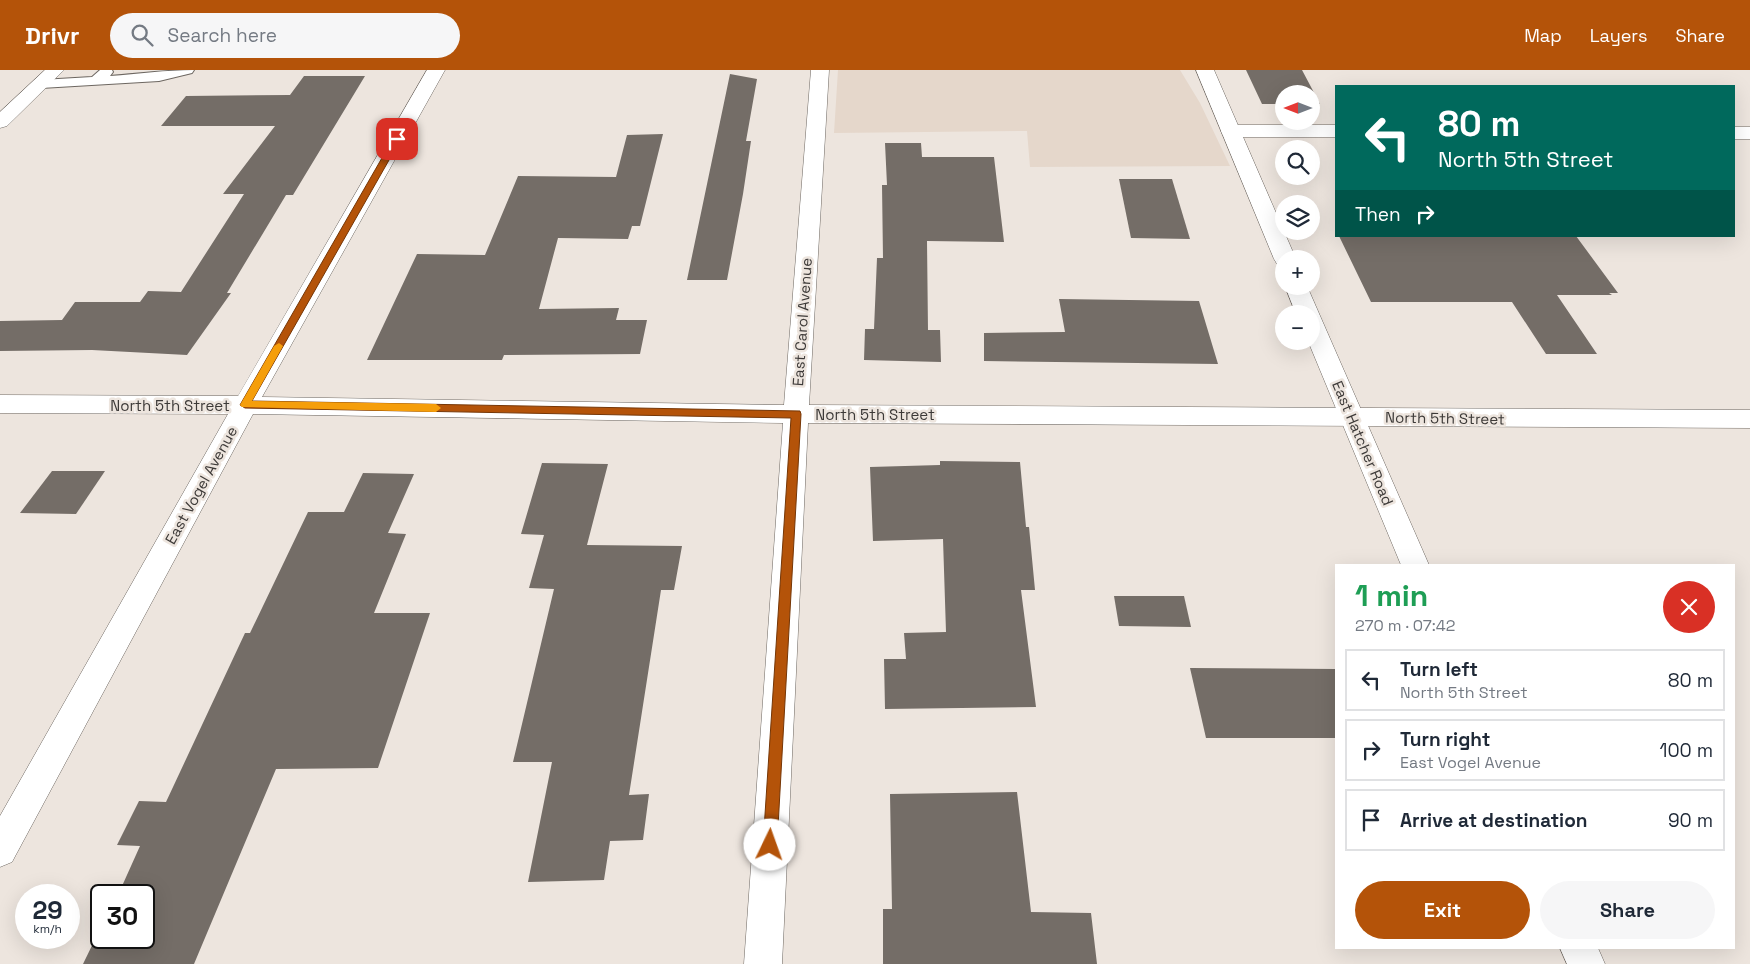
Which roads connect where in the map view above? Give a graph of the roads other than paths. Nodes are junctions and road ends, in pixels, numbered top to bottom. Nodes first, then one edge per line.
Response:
1 (55, 70) edge
2 (107, 70) edge
3 (188, 70) edge
4 (436, 70) edge
5 (820, 70) edge
6 (1205, 70) edge
7 (96, 81) junction
8 (41, 84) junction
9 (0, 122) edge
10 (1230, 130) junction
11 (1335, 131) edge
12 (1735, 133) edge
13 (1750, 133) edge
14 (1281, 250) edge
15 (1320, 342) edge
16 (0, 404) edge
17 (245, 405) junction
18 (796, 414) junction
19 (1352, 416) junction
20 (1750, 419) edge
21 (1416, 564) edge
22 (0, 850) edge
23 (1579, 949) edge
24 (763, 964) edge
25 (1586, 964) edge

1 - 8 street
2 - 7 lane
3 - 7 lane
4 - 17 street, East Vogel Avenue
5 - 18 street, East Carol Avenue
6 - 10 street
7 - 8 lane
8 - 9 street
10 - 11 street
10 - 14 street
12 - 13 street
15 - 19 street, East Hatcher Road
16 - 17 street, North 5th Street
17 - 18 street, North 5th Street
17 - 22 street, East Vogel Avenue
18 - 19 street, North 5th Street
18 - 24 street, East Carol Avenue
19 - 20 street, North 5th Street
19 - 21 street, East Hatcher Road
23 - 25 street

